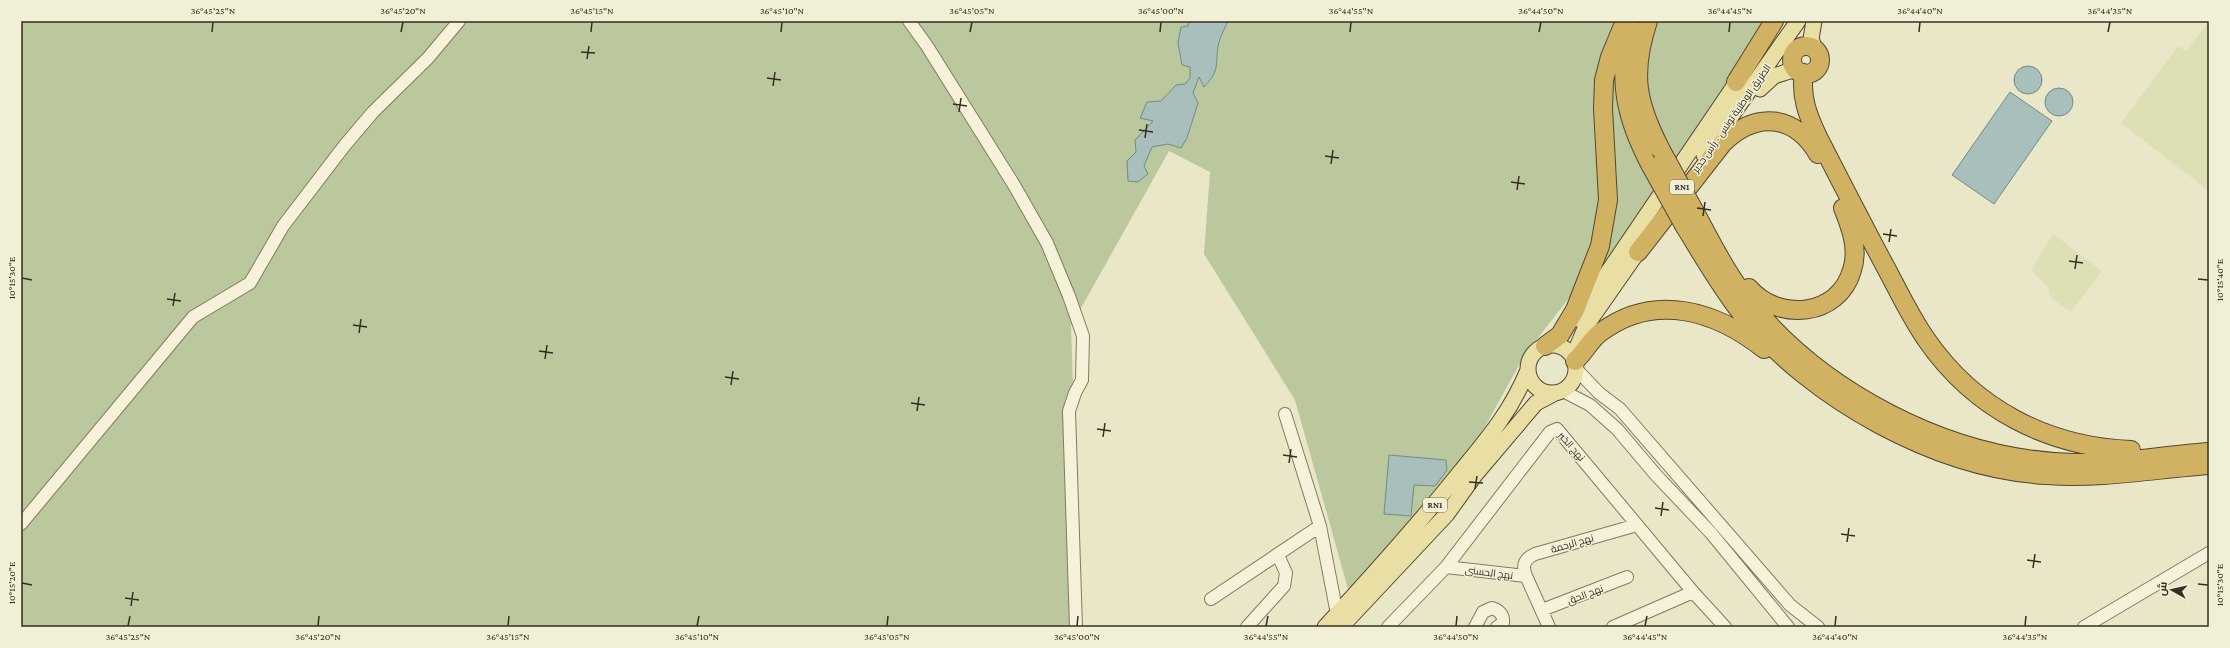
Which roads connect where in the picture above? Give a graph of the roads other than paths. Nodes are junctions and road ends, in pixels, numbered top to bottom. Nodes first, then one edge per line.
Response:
1 (459, 21) edge
2 (909, 21) edge
3 (1625, 21) edge
4 (1633, 21) edge
5 (1648, 21) edge
6 (1655, 21) edge
7 (1774, 21) edge
8 (1779, 21) edge
9 (1798, 21) edge
10 (1814, 21) edge
11 (1814, 49) joint
12 (1800, 71) junction
13 (1736, 82) junction
14 (1744, 100) junction
15 (1661, 150) junction
16 (1690, 219) junction
17 (1710, 240) junction
18 (1638, 252) junction
19 (1550, 345) junction
20 (1575, 362) junction
21 (1528, 370) junction
22 (1825, 390) junction
23 (1559, 392) junction
24 (1285, 414) dead end
25 (2209, 452) edge
26 (2179, 459) junction
27 (2209, 465) edge
28 (21, 524) edge
29 (1637, 525) junction
30 (1320, 526) junction
31 (2209, 553) edge
32 (1278, 555) junction
33 (1446, 567) junction
34 (1526, 576) junction
35 (1627, 577) dead end
36 (1693, 592) junction
37 (1211, 599) dead end
38 (1542, 610) junction
39 (1339, 620) edge
40 (1631, 624) edge
41 (1076, 627) edge
42 (1247, 627) edge
43 (1325, 627) edge
44 (1388, 627) edge
45 (1475, 627) edge
46 (1497, 627) edge
47 (1549, 627) edge
48 (1613, 627) edge
49 (1725, 627) edge
50 (1788, 627) edge
51 (1818, 627) edge
52 (2084, 627) edge

1 - 28 street
2 - 41 street
3 - 19 highway
4 - 16 highway, bridge
5 - 15 highway
6 - 15 highway
7 - 13 highway
8 - 13 main road, الطريق الوطنية تونس - رأس جدير / RN1
9 - 14 main road, الطريق الوطنية تونس - رأس جدير / RN1
10 - 11 main road
11 - 12 highway
12 - 14 main road
12 - 26 highway
13 - 19 main road, الطريق الوطنية تونس - رأس جدير / RN1
14 - 18 main road, الطريق الوطنية تونس - رأس جدير / RN1
15 - 16 highway, bridge
16 - 17 highway
16 - 22 highway
17 - 18 highway
17 - 26 highway
18 - 20 main road, الطريق الوطنية تونس - رأس جدير / RN1
19 - 20 main road
19 - 21 main road, RN1
20 - 22 highway
20 - 23 main road, RN1
20 - 51 street
21 - 23 main road
21 - 39 main road, RN1
22 - 26 highway
23 - 39 main road, RN1
23 - 50 street
24 - 30 street
25 - 26 highway
26 - 27 highway
29 - 33 street, نهج الخير
29 - 34 street, نهج الرحمة
29 - 36 street, نهج الخير
30 - 32 street
30 - 39 street
31 - 52 street
32 - 37 street
32 - 42 street
33 - 34 street, نهج الحسنى
33 - 44 street, نهج الخير
34 - 38 street, نهج الحسنى
35 - 38 street, نهج الحق
36 - 40 street
36 - 49 street, نهج الخير
38 - 47 street, نهج الحسنى
39 - 43 main road, RN1
40 - 48 street
45 - 46 street

